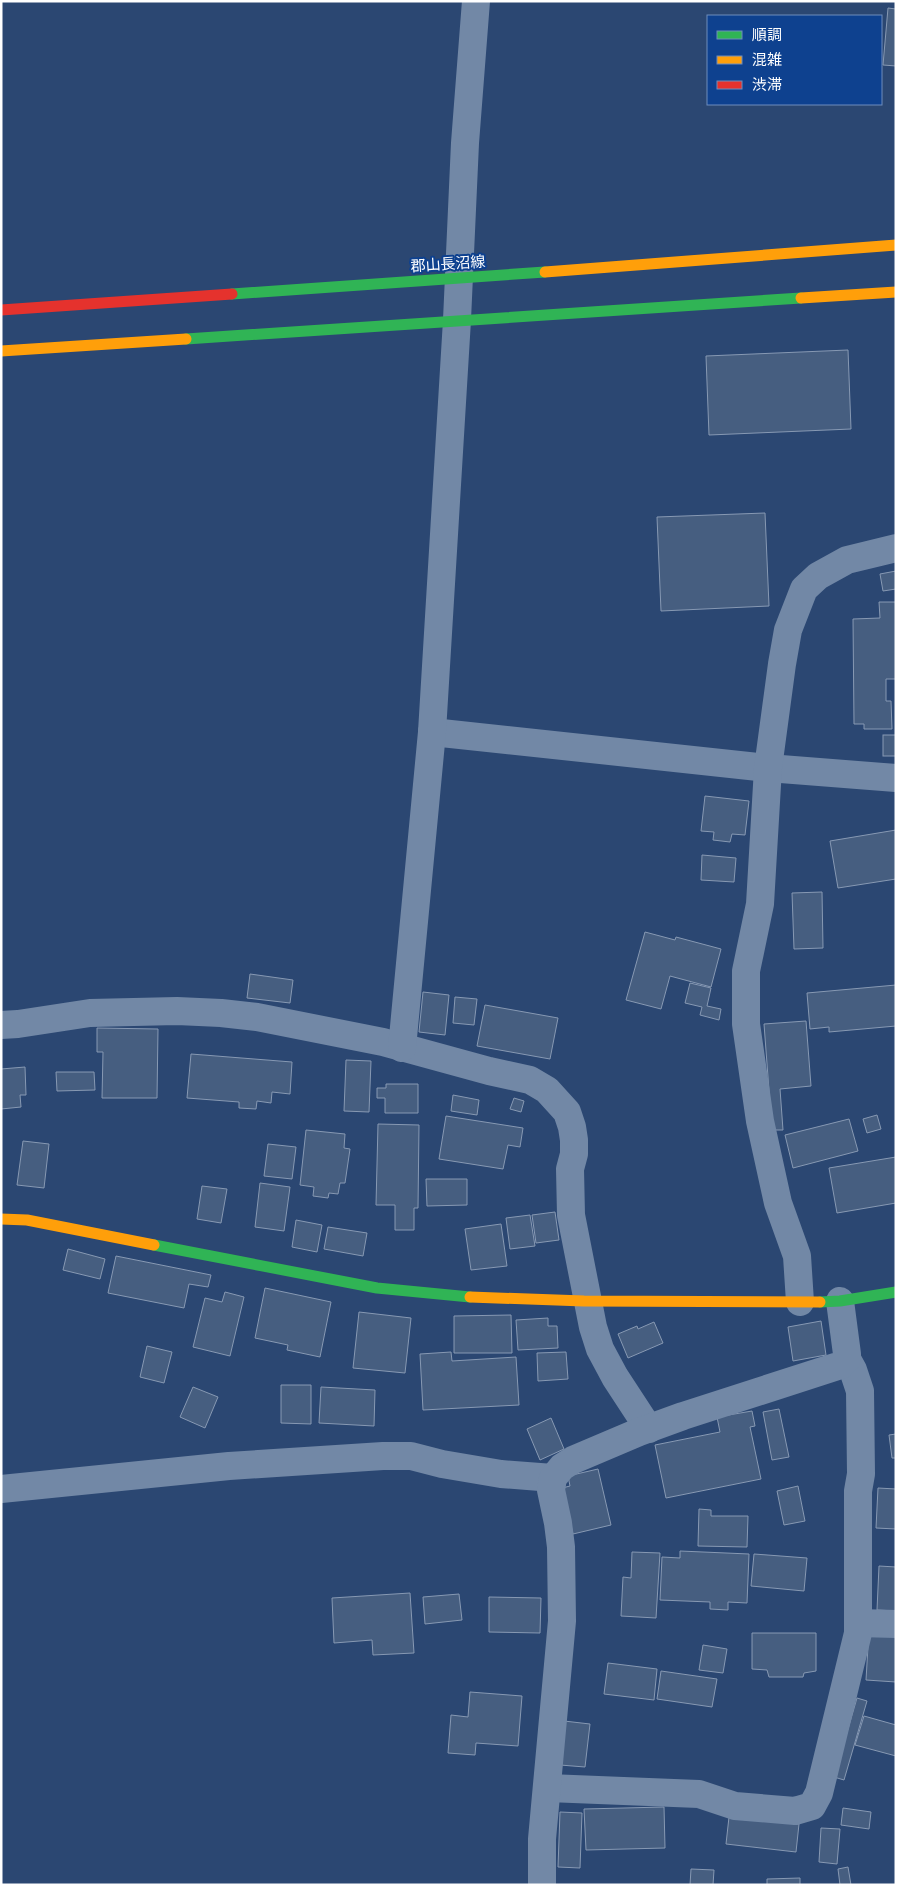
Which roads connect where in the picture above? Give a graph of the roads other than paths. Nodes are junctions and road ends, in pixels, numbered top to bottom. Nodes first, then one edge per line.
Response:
1 (476, 1) edge
2 (896, 245) edge
3 (459, 279) junction
4 (896, 292) edge
5 (1, 310) edge
6 (457, 320) junction
7 (1, 351) edge
8 (896, 548) edge
9 (432, 732) junction
10 (768, 768) junction
11 (896, 778) edge
12 (1, 1025) edge
13 (402, 1048) junction
14 (1, 1219) edge
15 (896, 1292) edge
16 (588, 1301) junction
17 (840, 1301) junction
18 (800, 1302) junction
19 (846, 1359) junction
20 (648, 1429) junction
21 (553, 1478) junction
22 (1, 1489) edge
23 (858, 1623) junction
24 (896, 1624) edge
25 (548, 1788) junction
26 (542, 1885) edge

1 - 3 street
2 - 3 main road, 郡山長沼線
3 - 5 main road, 郡山長沼線
3 - 6 street
4 - 6 main road
6 - 7 main road
6 - 9 street
8 - 10 street
9 - 10 street
9 - 13 street
10 - 11 street
10 - 18 street
12 - 13 street
13 - 16 street
14 - 16 main road
15 - 17 main road
16 - 18 main road
16 - 20 street
17 - 18 main road
17 - 19 street
19 - 20 street
19 - 23 street
20 - 21 street
21 - 22 street
21 - 25 street
23 - 24 street
23 - 25 street
25 - 26 street

